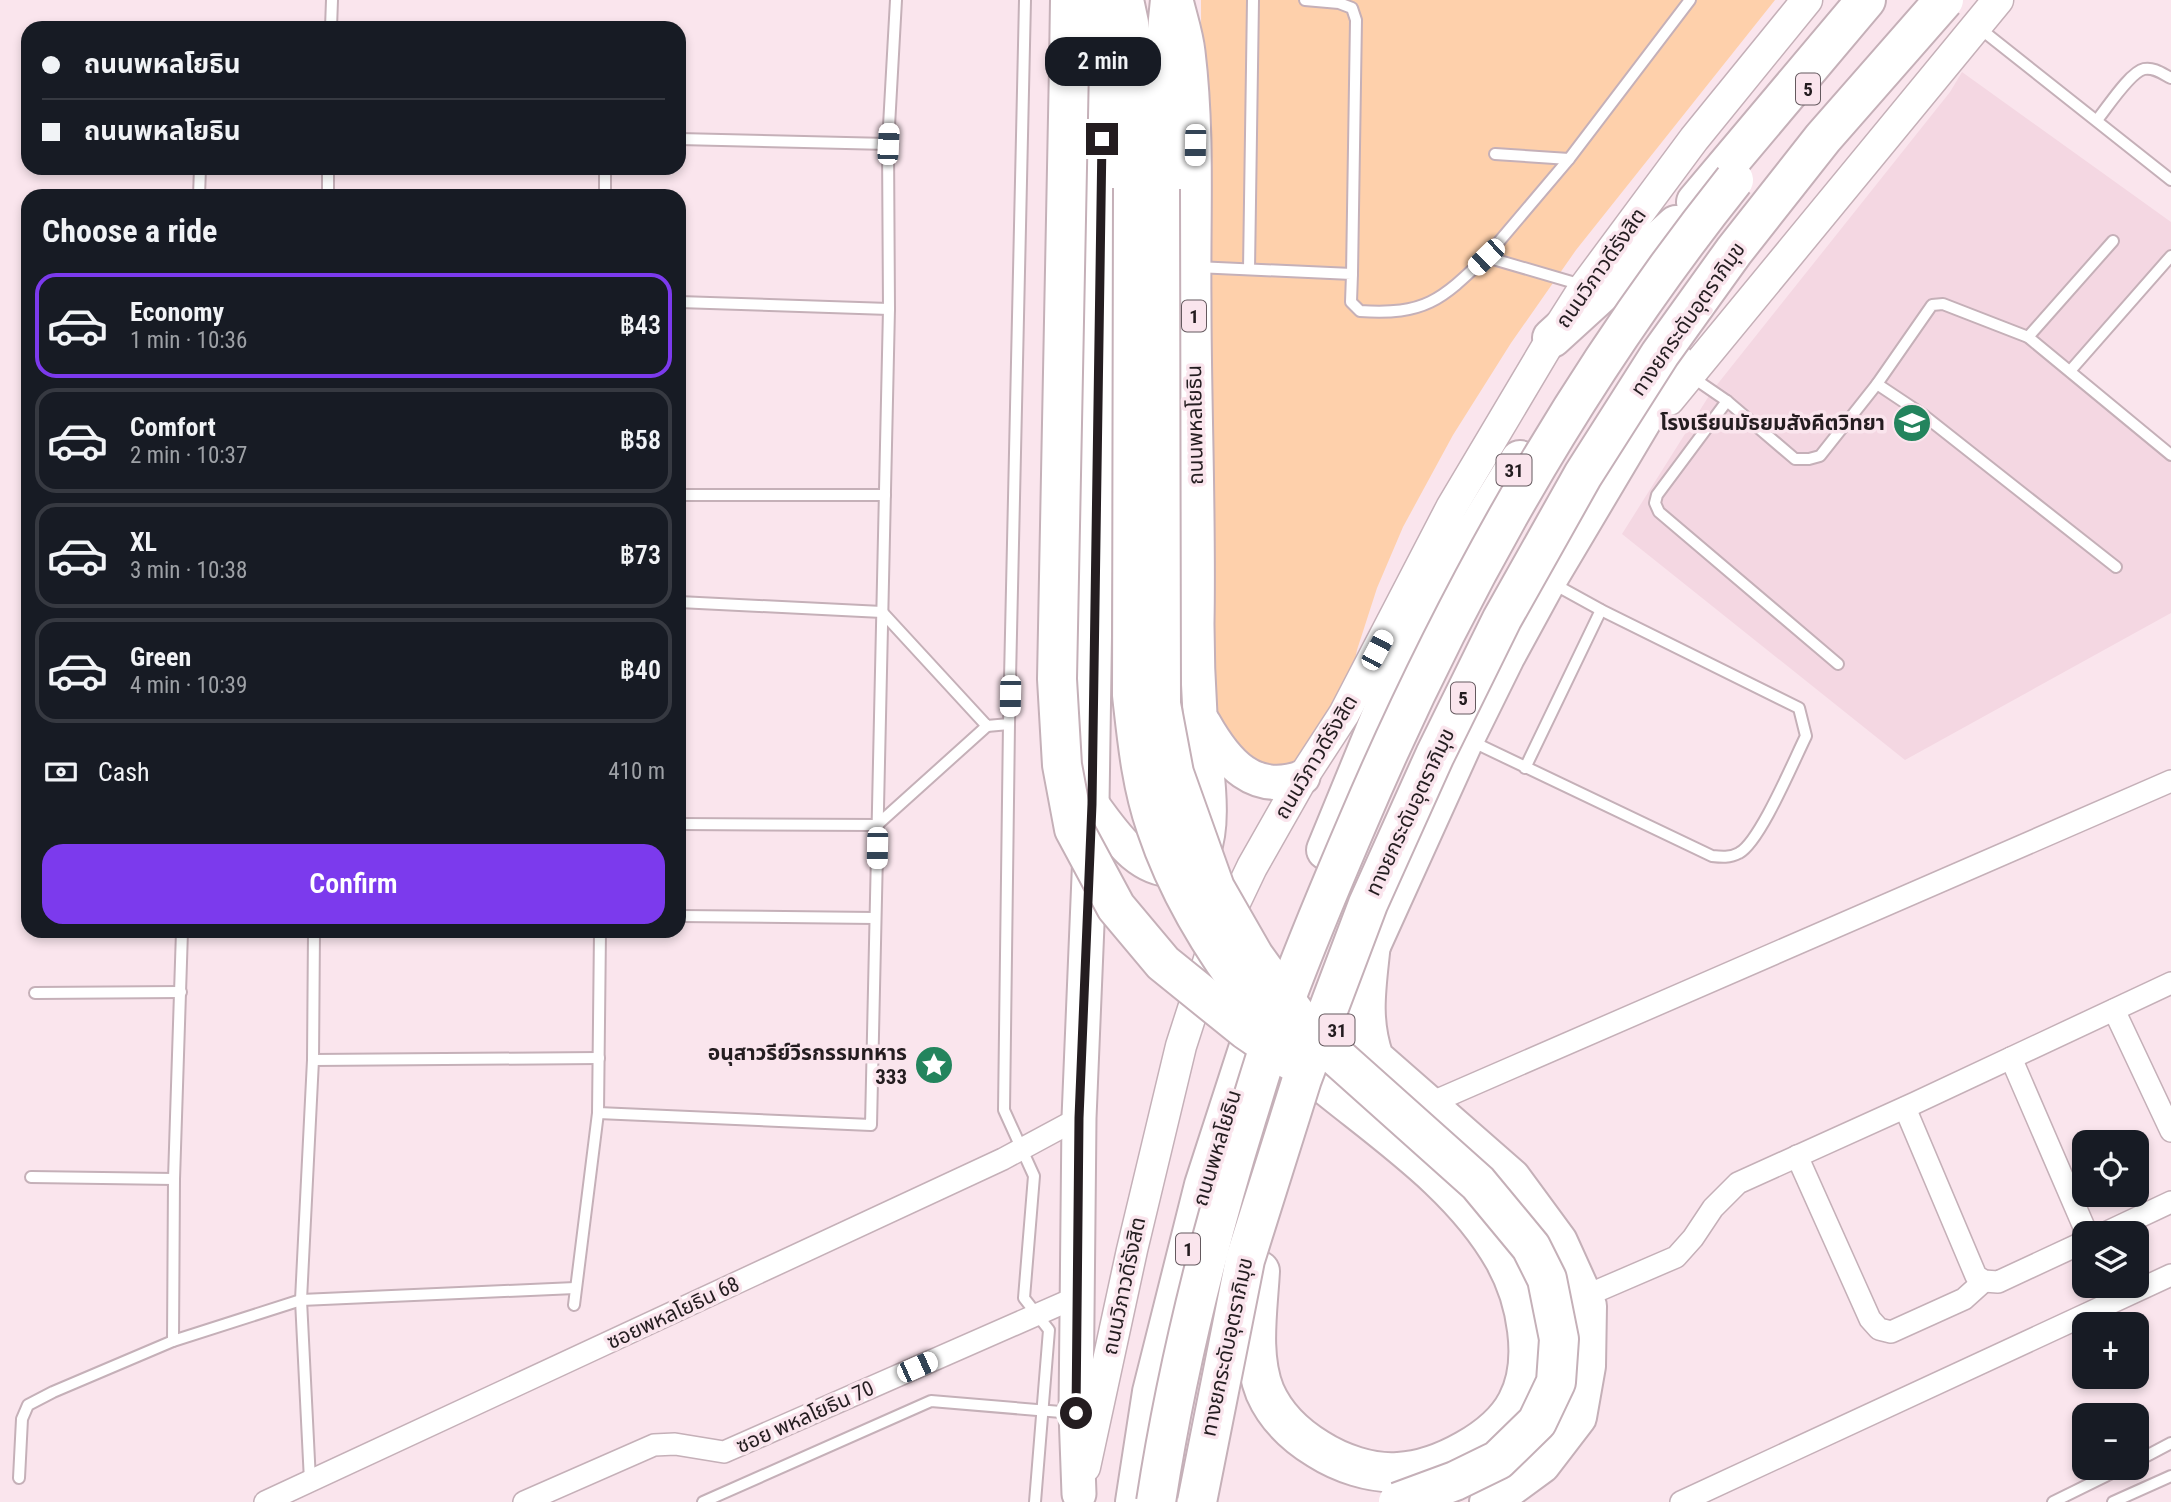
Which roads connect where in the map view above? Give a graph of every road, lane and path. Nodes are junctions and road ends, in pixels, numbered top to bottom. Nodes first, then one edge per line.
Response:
1 (332, 0) edge
2 (896, 0) edge
3 (1025, 0) edge
4 (1070, 0) edge
5 (1104, 0) edge
6 (1124, 0) edge
7 (1170, 0) edge
8 (1176, 0) edge
9 (1253, 0) edge
10 (1304, 0) edge
11 (1690, 0) edge
12 (1807, 0) edge
13 (1866, 0) edge
14 (1882, 0) edge
15 (1944, 0) edge
16 (1998, 0) edge
17 (1967, 13) edge
18 (331, 21) edge
19 (2171, 78) edge
20 (2097, 120) junction
21 (686, 139) edge
22 (888, 144) junction
23 (1495, 154) dead end
24 (1569, 159) junction
25 (2171, 180) edge
26 (1147, 188) junction
27 (1676, 225) junction
28 (2113, 242) dead end
29 (2171, 256) edge
30 (1486, 257) junction
31 (1193, 267) junction
32 (1249, 269) junction
33 (1352, 274) junction
34 (1585, 286) junction
35 (686, 302) edge
36 (889, 309) junction
37 (2028, 337) junction
38 (1552, 338) junction
39 (2070, 370) junction
40 (1690, 375) junction
41 (1877, 384) junction
42 (1727, 401) junction
43 (2171, 455) edge
44 (1606, 477) junction
45 (686, 495) edge
46 (885, 495) junction
47 (2116, 567) dead end
48 (1547, 580) junction
49 (686, 602) edge
50 (1601, 610) junction
51 (882, 612) junction
52 (1838, 664) dead end
53 (1201, 718) junction
54 (1009, 724) junction
55 (987, 726) junction
56 (1465, 738) junction
57 (1525, 768) junction
58 (1303, 777) junction
59 (2171, 780) edge
60 (1092, 804) junction
61 (686, 824) edge
62 (877, 825) junction
63 (686, 916) edge
64 (875, 918) junction
65 (182, 938) edge
66 (314, 938) edge
67 (600, 938) edge
68 (1371, 943) junction
69 (2171, 984) edge
70 (181, 992) junction
71 (35, 993) dead end
72 (1264, 1001) joint
73 (2114, 1010) junction
74 (599, 1058) junction
75 (2011, 1058) junction
76 (313, 1060) junction
77 (1323, 1083) junction
78 (1426, 1105) junction
79 (1905, 1108) junction
80 (598, 1114) junction
81 (1079, 1118) junction
82 (2171, 1131) edge
83 (1022, 1149) junction
84 (1797, 1156) junction
85 (31, 1177) dead end
86 (174, 1178) junction
87 (2171, 1202) edge
88 (2081, 1221) edge
89 (2131, 1221) edge
90 (2072, 1248) edge
91 (1260, 1271) junction
92 (2171, 1275) edge
93 (1983, 1281) junction
94 (575, 1288) junction
95 (1077, 1297) junction
96 (1583, 1297) junction
97 (301, 1300) junction
98 (574, 1305) dead end
99 (1037, 1315) junction
100 (173, 1341) junction
101 (1043, 1410) junction
102 (1076, 1413) junction
103 (2171, 1444) edge
104 (2149, 1455) edge
105 (2171, 1476) edge
106 (19, 1478) dead end
107 (2098, 1480) edge
108 (310, 1481) junction
109 (1079, 1498) edge
110 (265, 1502) edge
111 (524, 1502) edge
112 (703, 1502) edge
113 (1035, 1502) edge
114 (1135, 1502) edge
115 (1156, 1502) edge
116 (1197, 1502) edge
117 (1207, 1502) edge
118 (1398, 1502) edge
119 (1489, 1502) edge
120 (1681, 1502) edge
121 (2053, 1502) edge
122 (2113, 1502) edge

1 - 18 lane
2 - 22 lane
3 - 54 lane
4 - 77 highway, bridge
5 - 60 main road
6 - 26 highway
7 - 26 highway
8 - 31 main road, ถนนพหลโยธิน / 1
9 - 32 lane
10 - 33 lane
11 - 24 lane
12 - 34 main road, ถนนวิภาวดีรังสิต / 31
13 - 27 highway, ถนนวิภาวดีรังสิต / 31
14 - 115 highway, ทางยกระดับอุตราภิมุข / 5, bridge
15 - 116 highway, ทางยกระดับอุตราภิมุข / 5, bridge
16 - 17 main road, 31
17 - 20 lane
17 - 40 main road, 31
17 - 44 highway, 31
19 - 20 lane
20 - 25 lane
21 - 22 lane
22 - 36 lane
23 - 24 lane
24 - 30 lane
26 - 77 highway, bridge
26 - 118 highway, bridge
27 - 38 highway
27 - 72 highway, ถนนวิภาวดีรังสิต / 31
28 - 37 lane
29 - 39 lane
30 - 33 lane
30 - 34 lane
31 - 32 lane
31 - 53 main road, ถนนพหลโยธิน / 1
32 - 33 lane
34 - 38 main road, ถนนวิภาวดีรังสิต / 31
35 - 36 lane
36 - 46 lane
37 - 39 lane
37 - 41 lane
38 - 58 main road, ถนนวิภาวดีรังสิต / 31
39 - 43 lane
40 - 42 lane
40 - 44 main road, 31
41 - 42 lane
41 - 47 lane
42 - 52 lane
44 - 48 highway, 31
45 - 46 lane
46 - 51 lane
48 - 50 lane
48 - 56 highway, 31
49 - 51 lane
50 - 57 lane
50 - 57 lane
51 - 55 lane
51 - 62 lane
53 - 58 main road, ถนนพหลโยธิน / 1
53 - 60 main road
54 - 55 lane
54 - 83 lane
55 - 62 lane
56 - 57 lane
56 - 68 highway, 31
58 - 109 main road, ถนนวิภาวดีรังสิต / 31
59 - 78 street
60 - 81 main road
61 - 62 lane
62 - 64 lane
63 - 64 lane
64 - 80 lane
65 - 70 lane
66 - 76 lane
67 - 74 lane
68 - 78 highway
68 - 91 highway, 31
69 - 73 street
70 - 71 lane
70 - 86 lane
72 - 114 highway, ถนนพหลโยธิน / 1
73 - 75 street
73 - 82 street
74 - 76 lane
74 - 80 lane
75 - 79 street
75 - 88 street
76 - 97 lane
77 - 91 highway
78 - 96 highway
79 - 84 street
79 - 93 street
80 - 94 lane
81 - 83 street, ซอยพหลโยธิน 68
81 - 95 main road
83 - 99 lane
83 - 108 street, ซอยพหลโยธิน 68
84 - 93 street
84 - 96 street
85 - 86 lane
86 - 100 lane
87 - 89 street
90 - 93 street
91 - 117 highway
92 - 120 street
94 - 97 lane
94 - 98 lane
95 - 99 street, ซอย พหลโยธิน 70
95 - 102 main road
96 - 119 highway
97 - 100 lane
97 - 108 lane
99 - 101 lane
99 - 111 street, ซอย พหลโยธิน 70
100 - 106 lane
101 - 102 lane
101 - 112 lane
101 - 113 lane
102 - 109 main road
103 - 104 lane
105 - 122 lane
107 - 121 lane
108 - 110 street, ซอยพหลโยธิน 68

